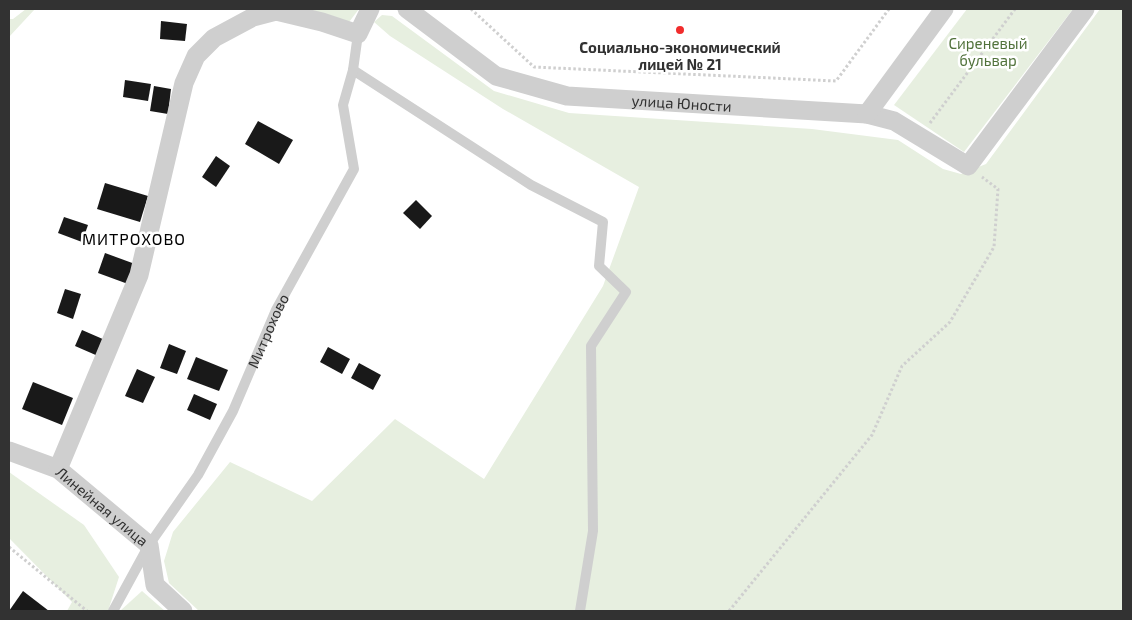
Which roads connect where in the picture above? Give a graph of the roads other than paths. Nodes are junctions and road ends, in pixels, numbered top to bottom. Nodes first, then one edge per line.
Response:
1 (370, 9) edge
2 (407, 9) edge
3 (944, 9) edge
4 (1085, 9) edge
5 (358, 34) junction
6 (353, 70) junction
7 (867, 114) junction
8 (9, 451) edge
9 (58, 469) junction
10 (149, 545) junction
11 (113, 611) edge
12 (183, 611) edge
13 (580, 611) edge

1 - 5 street, Митрохово
2 - 7 street, улица Юности
3 - 7 street
4 - 7 street, улица Юности
5 - 6 lane, Митрохово
5 - 9 street
6 - 10 lane, Митрохово
6 - 13 lane
8 - 9 street, Линейная улица
9 - 10 street, Линейная улица
10 - 11 lane, Митрохово
10 - 12 street, Линейная улица

